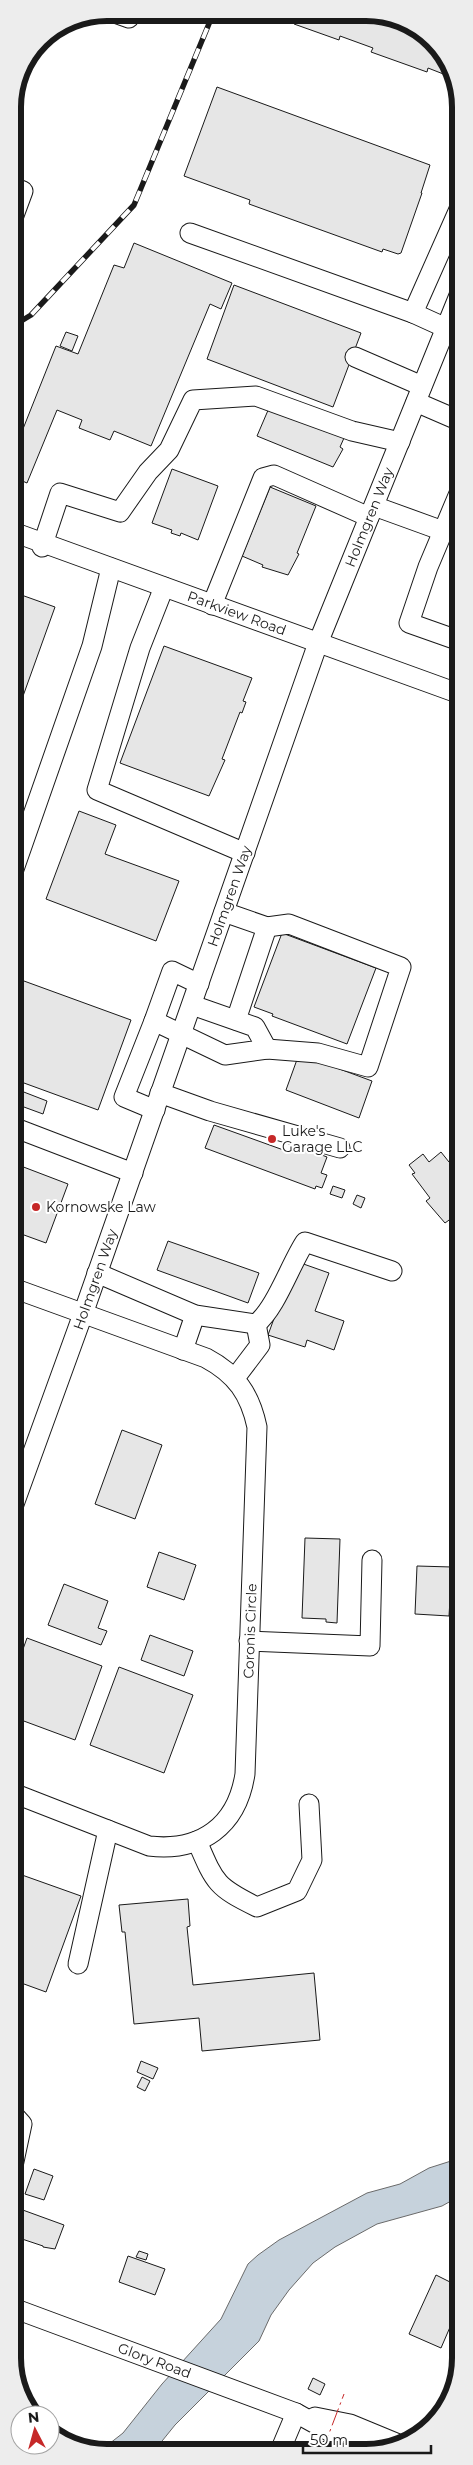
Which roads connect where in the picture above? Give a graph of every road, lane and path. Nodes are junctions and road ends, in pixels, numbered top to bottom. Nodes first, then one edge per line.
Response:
1 (452, 226) edge
2 (190, 233) dead end
3 (413, 313) junction
4 (452, 313) edge
5 (446, 328) junction
6 (355, 357) dead end
7 (419, 394) junction
8 (452, 416) edge
9 (400, 442) junction
10 (452, 510) edge
11 (372, 512) junction
12 (443, 531) junction
13 (21, 536) edge
14 (42, 545) junction
15 (111, 568) junction
16 (164, 587) junction
17 (212, 604) junction
18 (452, 638) edge
19 (318, 643) junction
20 (452, 691) edge
21 (21, 850) edge
22 (245, 853) junction
23 (224, 912) junction
24 (267, 927) junction
25 (199, 984) junction
26 (192, 1005) junction
27 (236, 1020) junction
28 (154, 1021) junction
29 (182, 1033) junction
30 (267, 1050) junction
31 (158, 1102) junction
32 (21, 1130) edge
33 (340, 1148) dead end
34 (133, 1173) junction
35 (392, 1271) dead end
36 (97, 1273) junction
37 (21, 1291) edge
38 (83, 1314) junction
39 (195, 1315) junction
40 (256, 1324) junction
41 (182, 1350) junction
42 (236, 1378) junction
43 (21, 1484) edge
44 (372, 1560) dead end
45 (249, 1641) junction
46 (21, 1796) edge
47 (309, 1804) dead end
48 (108, 1830) junction
49 (197, 1842) junction
50 (78, 1964) dead end
51 (21, 2311) edge
52 (296, 2413) junction
53 (390, 2440) edge
54 (283, 2444) edge
55 (355, 2444) edge

1 - 3 street
2 - 3 street
3 - 5 street
4 - 5 street, Holmgren Way
5 - 7 street, Holmgren Way
6 - 7 street
7 - 8 street
7 - 9 street, Holmgren Way
9 - 11 street, Holmgren Way
9 - 14 street
10 - 12 street
11 - 12 street
11 - 17 street
11 - 19 street, Holmgren Way
12 - 18 street
13 - 14 street, Parkview Road
14 - 15 street, Parkview Road
15 - 16 street, Parkview Road
15 - 21 street
16 - 17 street, Parkview Road
16 - 22 street
17 - 19 street, Parkview Road
19 - 20 street, Parkview Road
19 - 22 street, Holmgren Way
22 - 23 street, Holmgren Way
23 - 24 street
23 - 25 street, Holmgren Way
24 - 27 street
24 - 30 street
25 - 26 street, Holmgren Way
25 - 28 street
26 - 27 street
26 - 29 street, Holmgren Way
27 - 30 street
28 - 29 street
28 - 31 street
29 - 30 street
29 - 31 street, Holmgren Way
31 - 33 street
31 - 34 street, Holmgren Way
32 - 34 street
34 - 36 street, Holmgren Way
35 - 40 street
36 - 38 street, Holmgren Way
36 - 39 street
37 - 38 street, Coronis Circle
38 - 41 street, Coronis Circle
38 - 43 street, Holmgren Way
39 - 40 street
39 - 41 street
40 - 42 street
41 - 42 street, Coronis Circle
42 - 45 street, Coronis Circle
44 - 45 street
45 - 49 street, Coronis Circle
46 - 48 street, Coronis Circle
47 - 49 street
48 - 49 street, Coronis Circle
48 - 50 street
51 - 52 street, Glory Road
52 - 53 street, Glory Road
52 - 54 street
52 - 55 street, Glory Road

